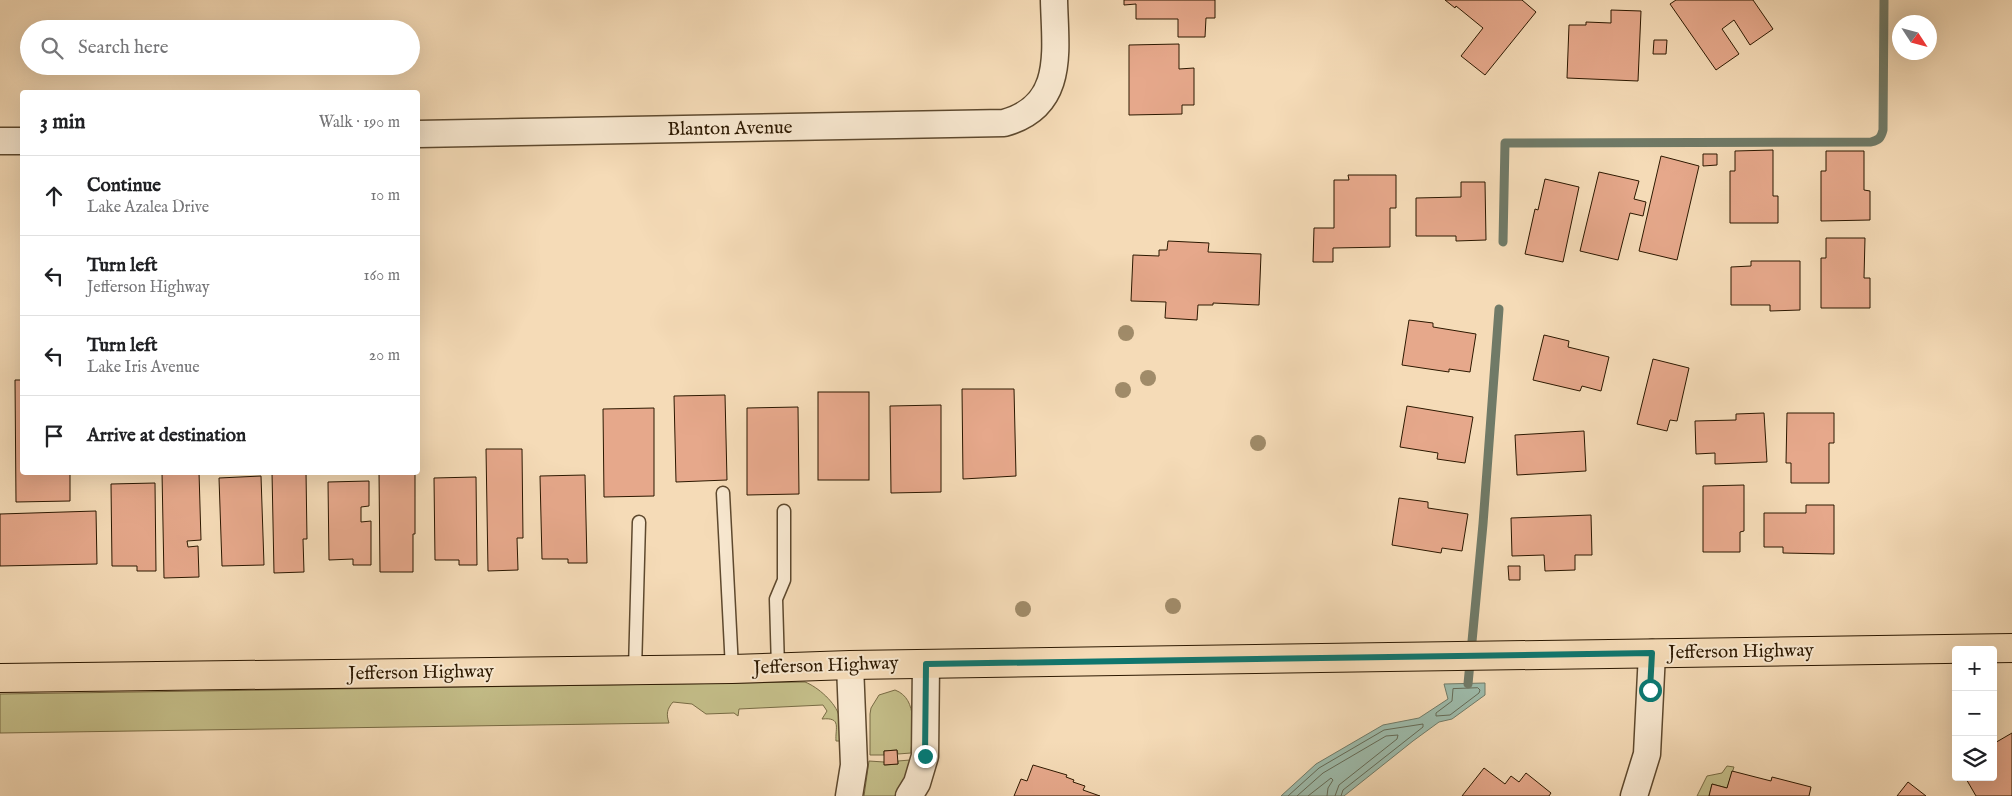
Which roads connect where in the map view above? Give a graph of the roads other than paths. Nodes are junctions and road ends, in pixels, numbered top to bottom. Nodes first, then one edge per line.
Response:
1 (1054, 0) edge
2 (420, 134) edge
3 (0, 141) edge
4 (20, 141) edge
5 (723, 493) dead end
6 (784, 511) dead end
7 (639, 522) dead end
8 (2012, 648) edge
9 (1652, 653) junction
10 (926, 664) junction
11 (850, 665) junction
12 (778, 668) junction
13 (732, 669) junction
14 (635, 670) junction
15 (0, 678) edge
16 (849, 796) edge
17 (909, 796) edge
18 (1634, 796) edge

1 - 2 street, Blanton Avenue
3 - 4 street
5 - 13 lane
6 - 12 lane
7 - 14 lane
8 - 9 main road, Jefferson Highway
9 - 10 main road, Jefferson Highway
9 - 18 street
10 - 11 main road, Jefferson Highway
10 - 17 street
11 - 12 main road, Jefferson Highway
11 - 16 street
12 - 13 main road, Jefferson Highway
13 - 14 main road, Jefferson Highway
14 - 15 main road, Jefferson Highway

